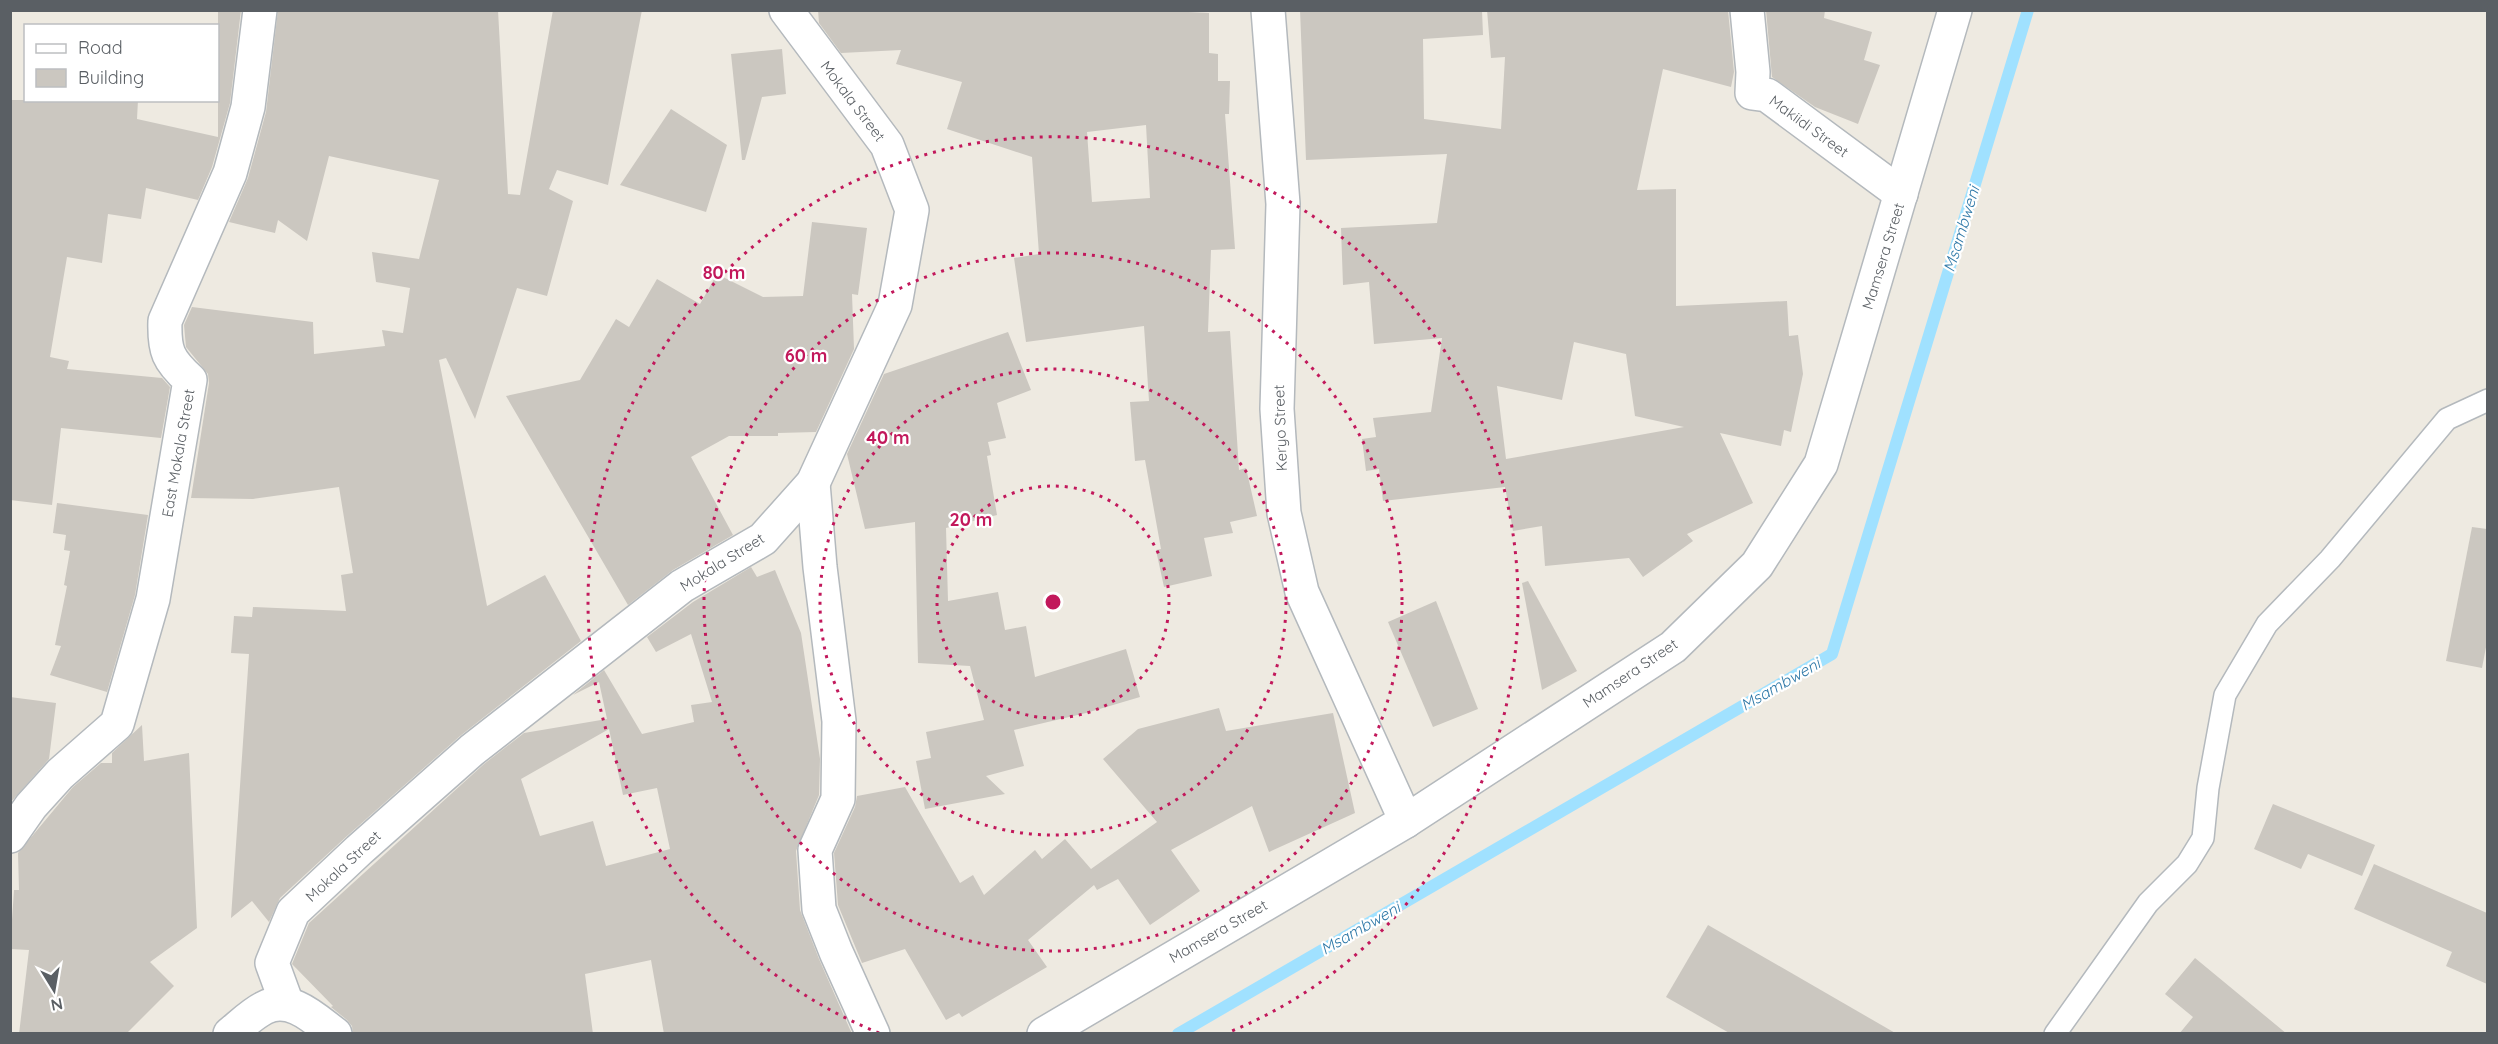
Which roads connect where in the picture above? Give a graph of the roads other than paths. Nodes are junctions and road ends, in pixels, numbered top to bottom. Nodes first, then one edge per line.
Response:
1 (260, 10) edge
2 (786, 10) edge
3 (1268, 10) edge
4 (1747, 10) edge
5 (1955, 10) edge
6 (1901, 194) junction
7 (2487, 400) edge
8 (813, 483) junction
9 (1406, 821) junction
10 (10, 836) edge
11 (287, 1004) junction
12 (230, 1034) edge
13 (335, 1034) edge
14 (873, 1034) edge
15 (1044, 1034) edge
16 (2055, 1034) edge

1 - 10 street, East Mokala Street
2 - 8 street, Mokala Street
3 - 9 street, Keryo Street
4 - 6 street, Makiidi Street
5 - 6 street, Mamsera Street
6 - 9 street, Mamsera Street
7 - 16 lane
8 - 11 street, Mokala Street
8 - 14 street
9 - 15 street, Mamsera Street
11 - 12 street
11 - 13 street

